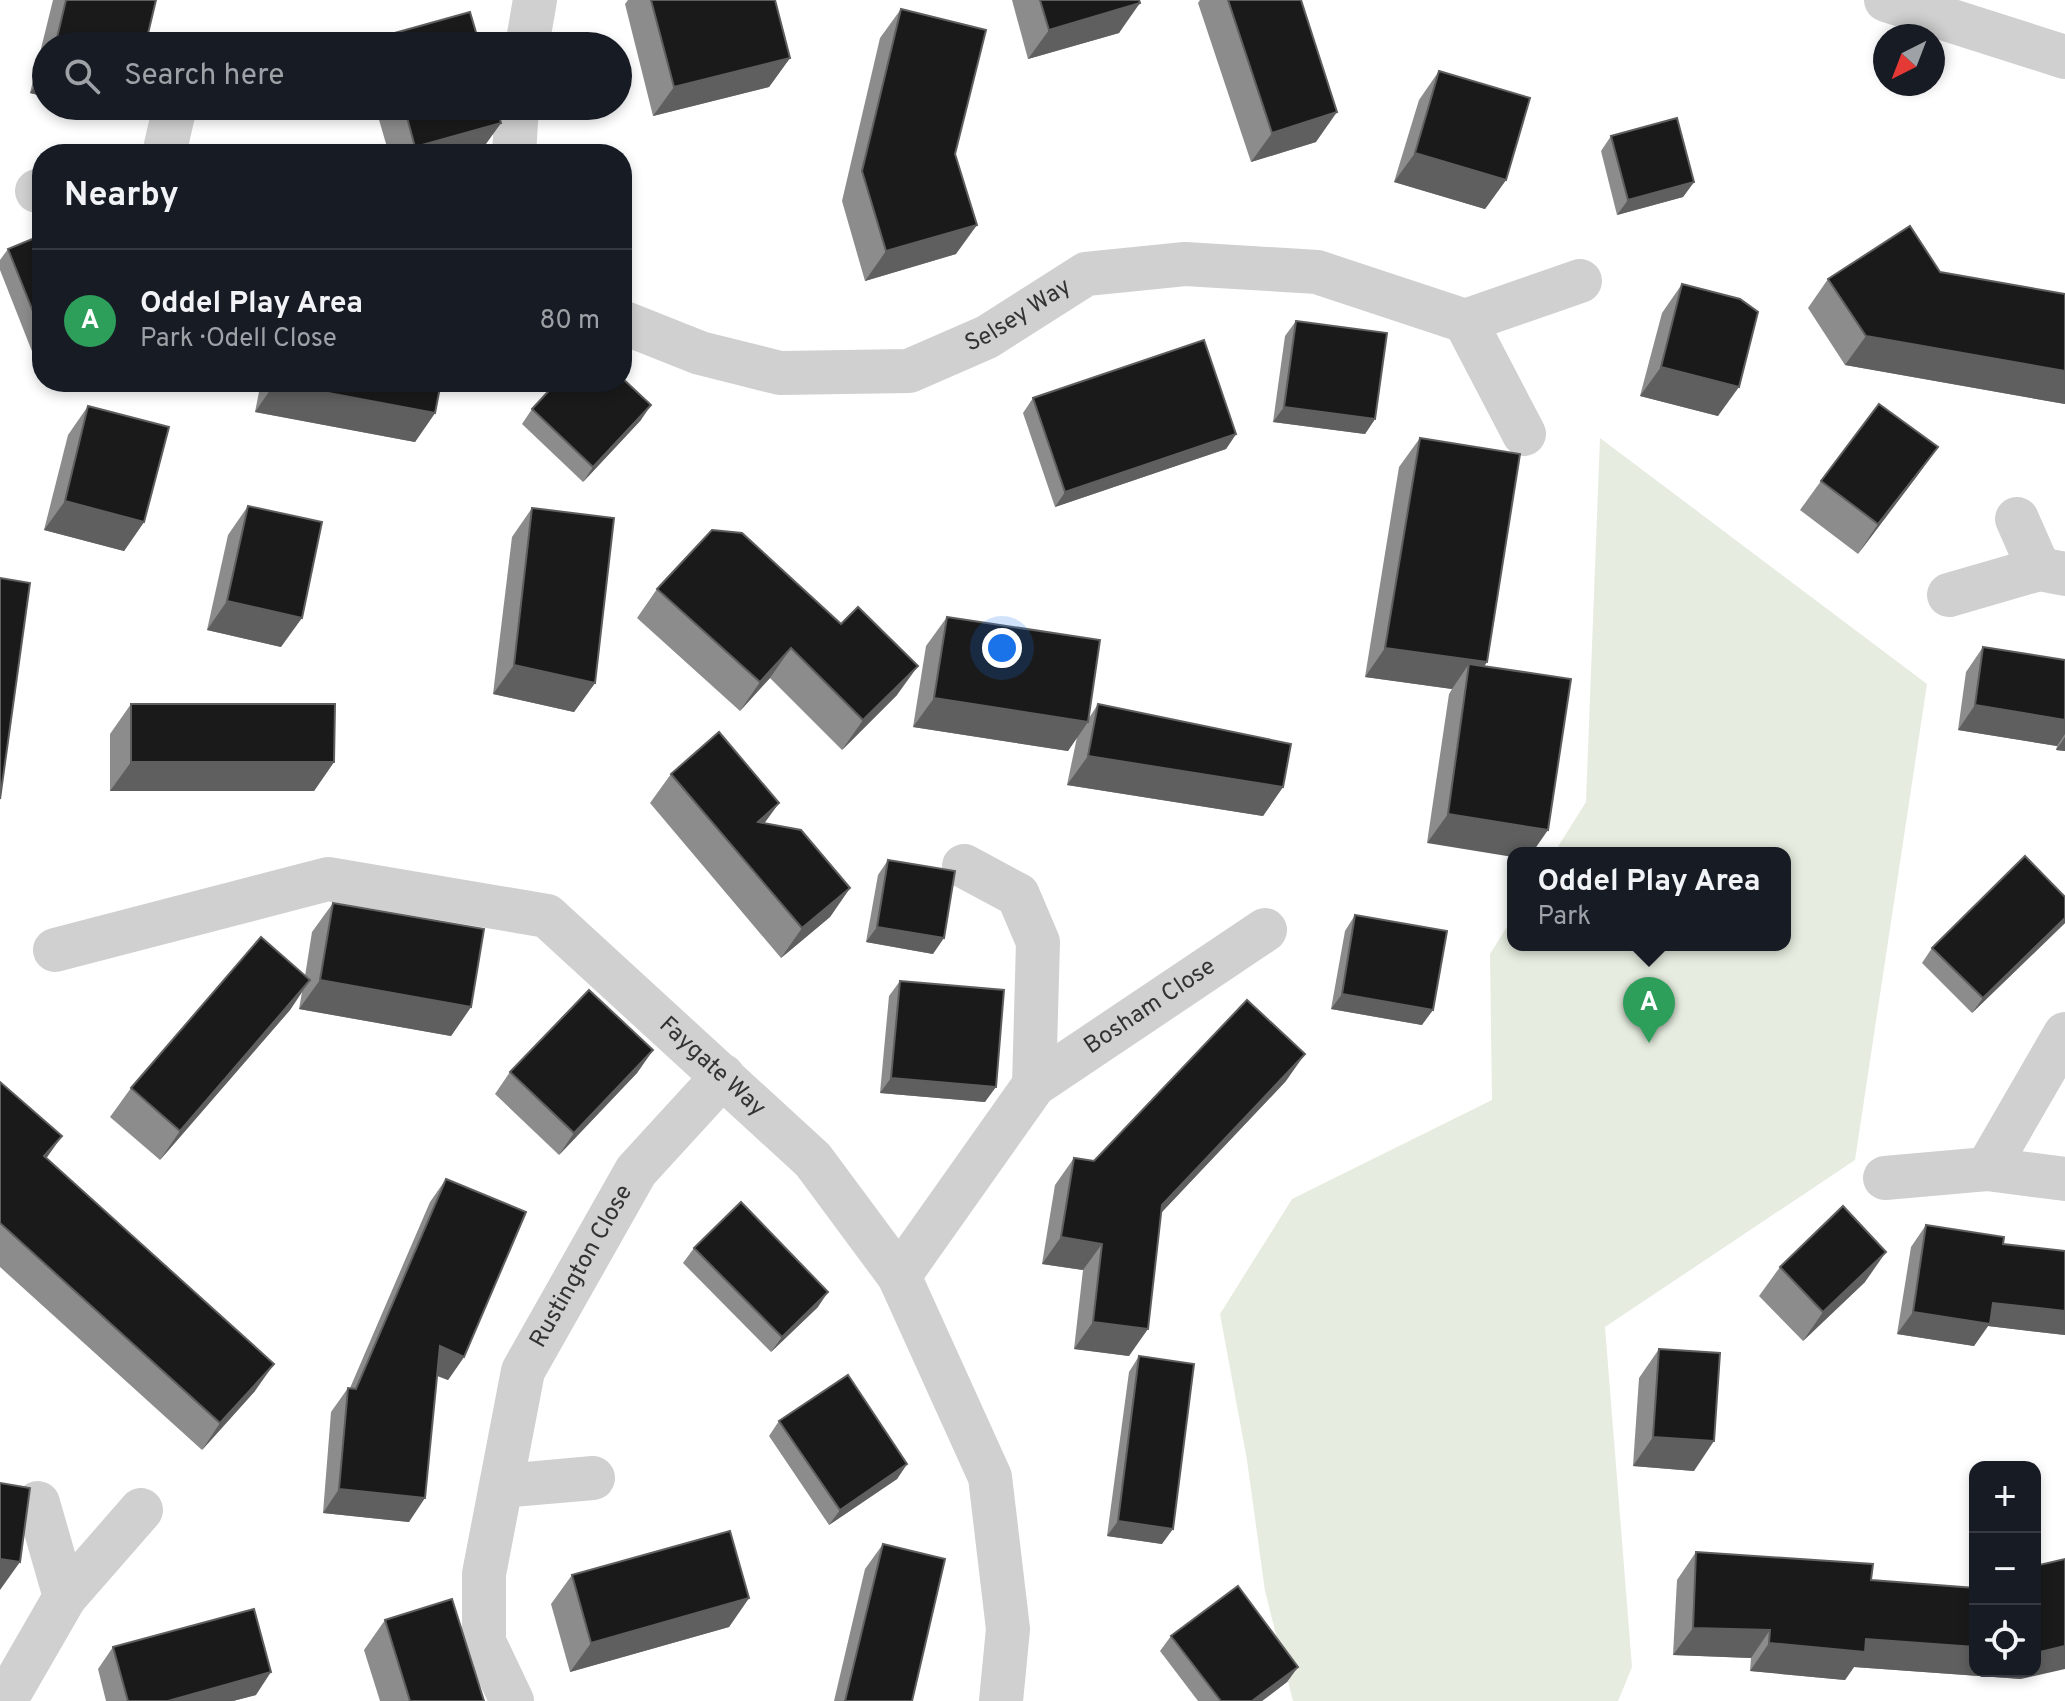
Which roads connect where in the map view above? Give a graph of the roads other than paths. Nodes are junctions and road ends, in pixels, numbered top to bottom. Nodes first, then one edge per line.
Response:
1 (535, 0) edge
2 (1886, 0) edge
3 (529, 32) edge
4 (2065, 57) edge
5 (172, 120) edge
6 (516, 120) edge
7 (166, 144) edge
8 (515, 144) edge
9 (1580, 281) dead end
10 (1465, 321) junction
11 (632, 326) edge
12 (1524, 434) dead end
13 (2017, 519) dead end
14 (2052, 572) edge
15 (1949, 595) dead end
16 (964, 866) dead end
17 (1265, 930) dead end
18 (55, 950) dead end
19 (2065, 1034) edge
20 (723, 1076) junction
21 (1034, 1085) junction
22 (1987, 1169) junction
23 (1885, 1178) dead end
24 (2065, 1179) edge
25 (899, 1276) junction
26 (593, 1478) dead end
27 (502, 1486) junction
28 (38, 1503) dead end
29 (141, 1510) dead end
30 (65, 1597) junction
31 (5, 1701) edge
32 (512, 1701) edge
33 (1001, 1701) edge

1 - 3 street
2 - 4 street
5 - 7 street
6 - 8 street
9 - 10 street
10 - 11 street, Selsey Way
10 - 12 street
13 - 14 street
14 - 15 street
16 - 21 street
17 - 21 street, Bosham Close
18 - 20 street, Faygate Way
19 - 22 street
20 - 25 street, Faygate Way
20 - 27 street, Rustington Close
21 - 25 street, Bosham Close
22 - 23 street
22 - 24 street
25 - 33 street, Faygate Way
26 - 27 street
27 - 32 street, Rustington Close
28 - 30 street
29 - 30 street
30 - 31 street

